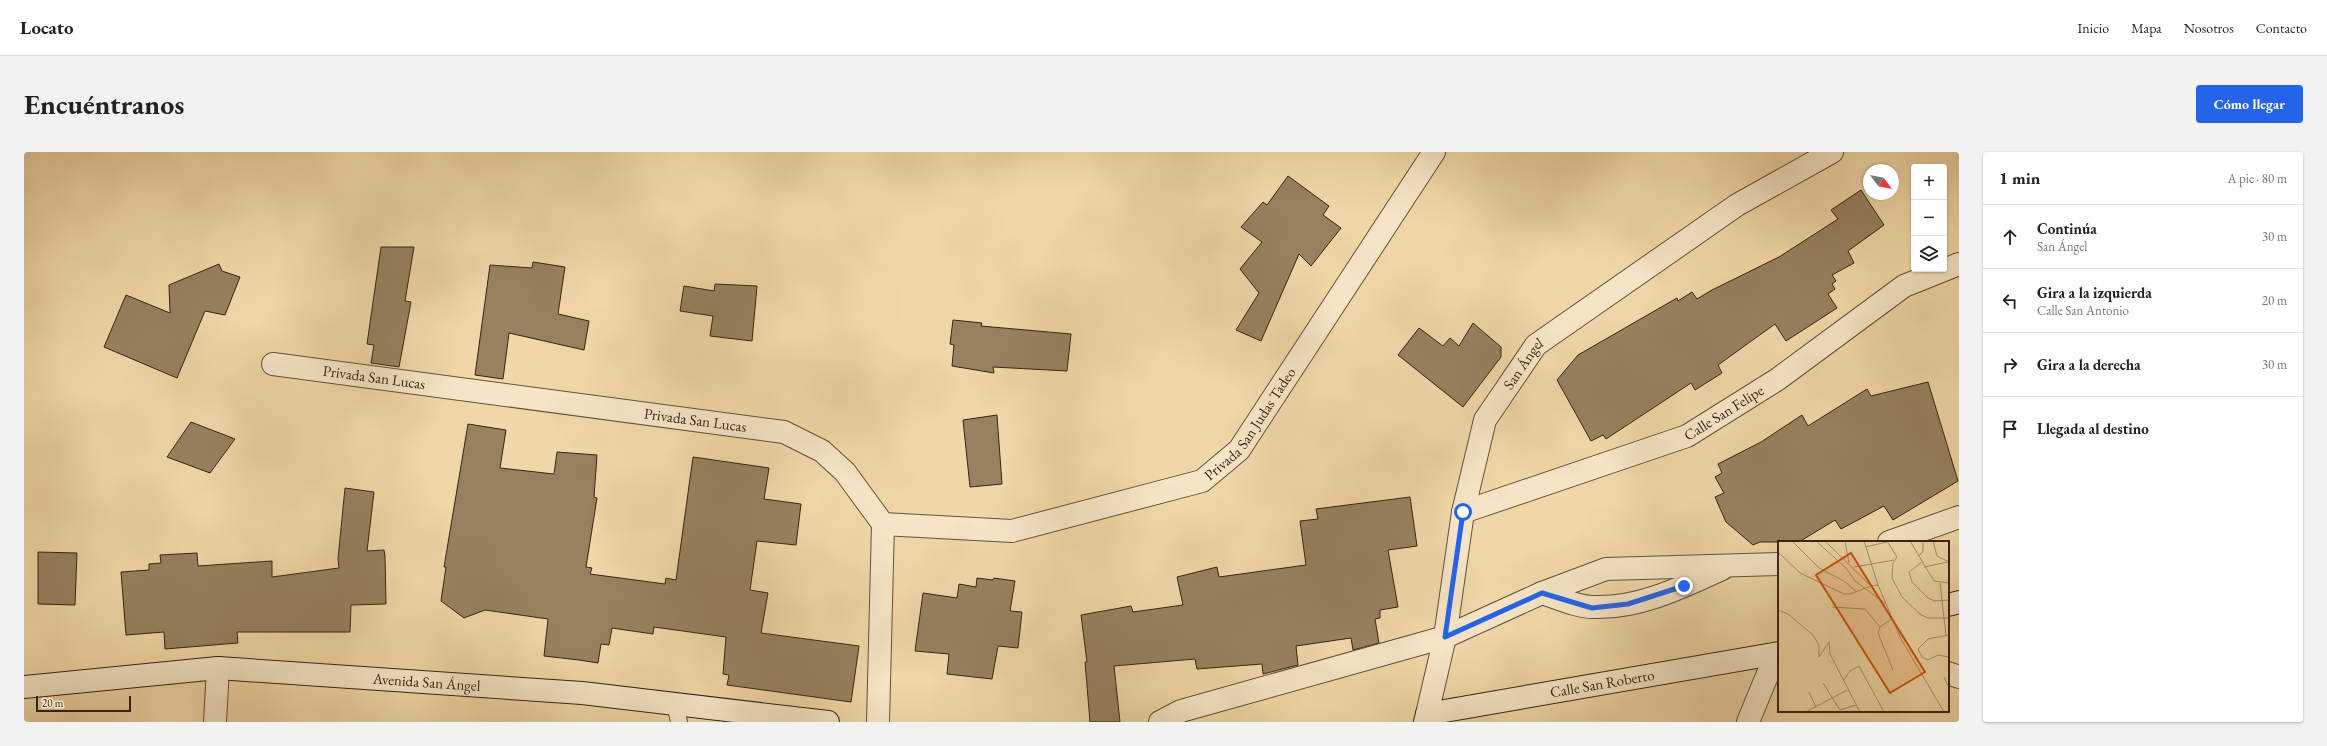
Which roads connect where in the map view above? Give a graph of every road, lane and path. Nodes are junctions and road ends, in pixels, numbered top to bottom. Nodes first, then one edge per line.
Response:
1 (1434, 152) edge
2 (1832, 152) edge
3 (1959, 264) edge
4 (272, 364) dead end
5 (1463, 512) junction
6 (1959, 517) edge
7 (883, 524) junction
8 (1892, 541) edge
9 (1778, 564) edge
10 (1731, 565) junction
11 (1542, 593) junction
12 (1959, 602) edge
13 (1949, 605) edge
14 (1445, 637) junction
15 (1778, 653) edge
16 (218, 668) junction
17 (1949, 673) edge
18 (1959, 677) edge
19 (24, 687) edge
20 (677, 713) edge
21 (1426, 718) edge
22 (215, 722) edge
23 (828, 722) edge
24 (878, 722) edge
25 (1160, 722) edge
26 (1748, 722) edge

1 - 7 street, Privada San Judas Tadeo
2 - 5 street, San Ángel
3 - 5 street, Calle San Felipe
4 - 7 street, Privada San Lucas
5 - 14 street, San Ángel
6 - 8 street
7 - 24 street
9 - 10 street
10 - 11 street
10 - 11 street
11 - 14 street
12 - 13 street
14 - 21 street, San Ángel
14 - 25 street
15 - 21 street, Calle San Roberto
15 - 26 street, Calle San Roberto
16 - 19 street, Avenida San Ángel
16 - 20 street, Avenida San Ángel
16 - 22 street
17 - 18 street
20 - 23 street, Avenida San Ángel

